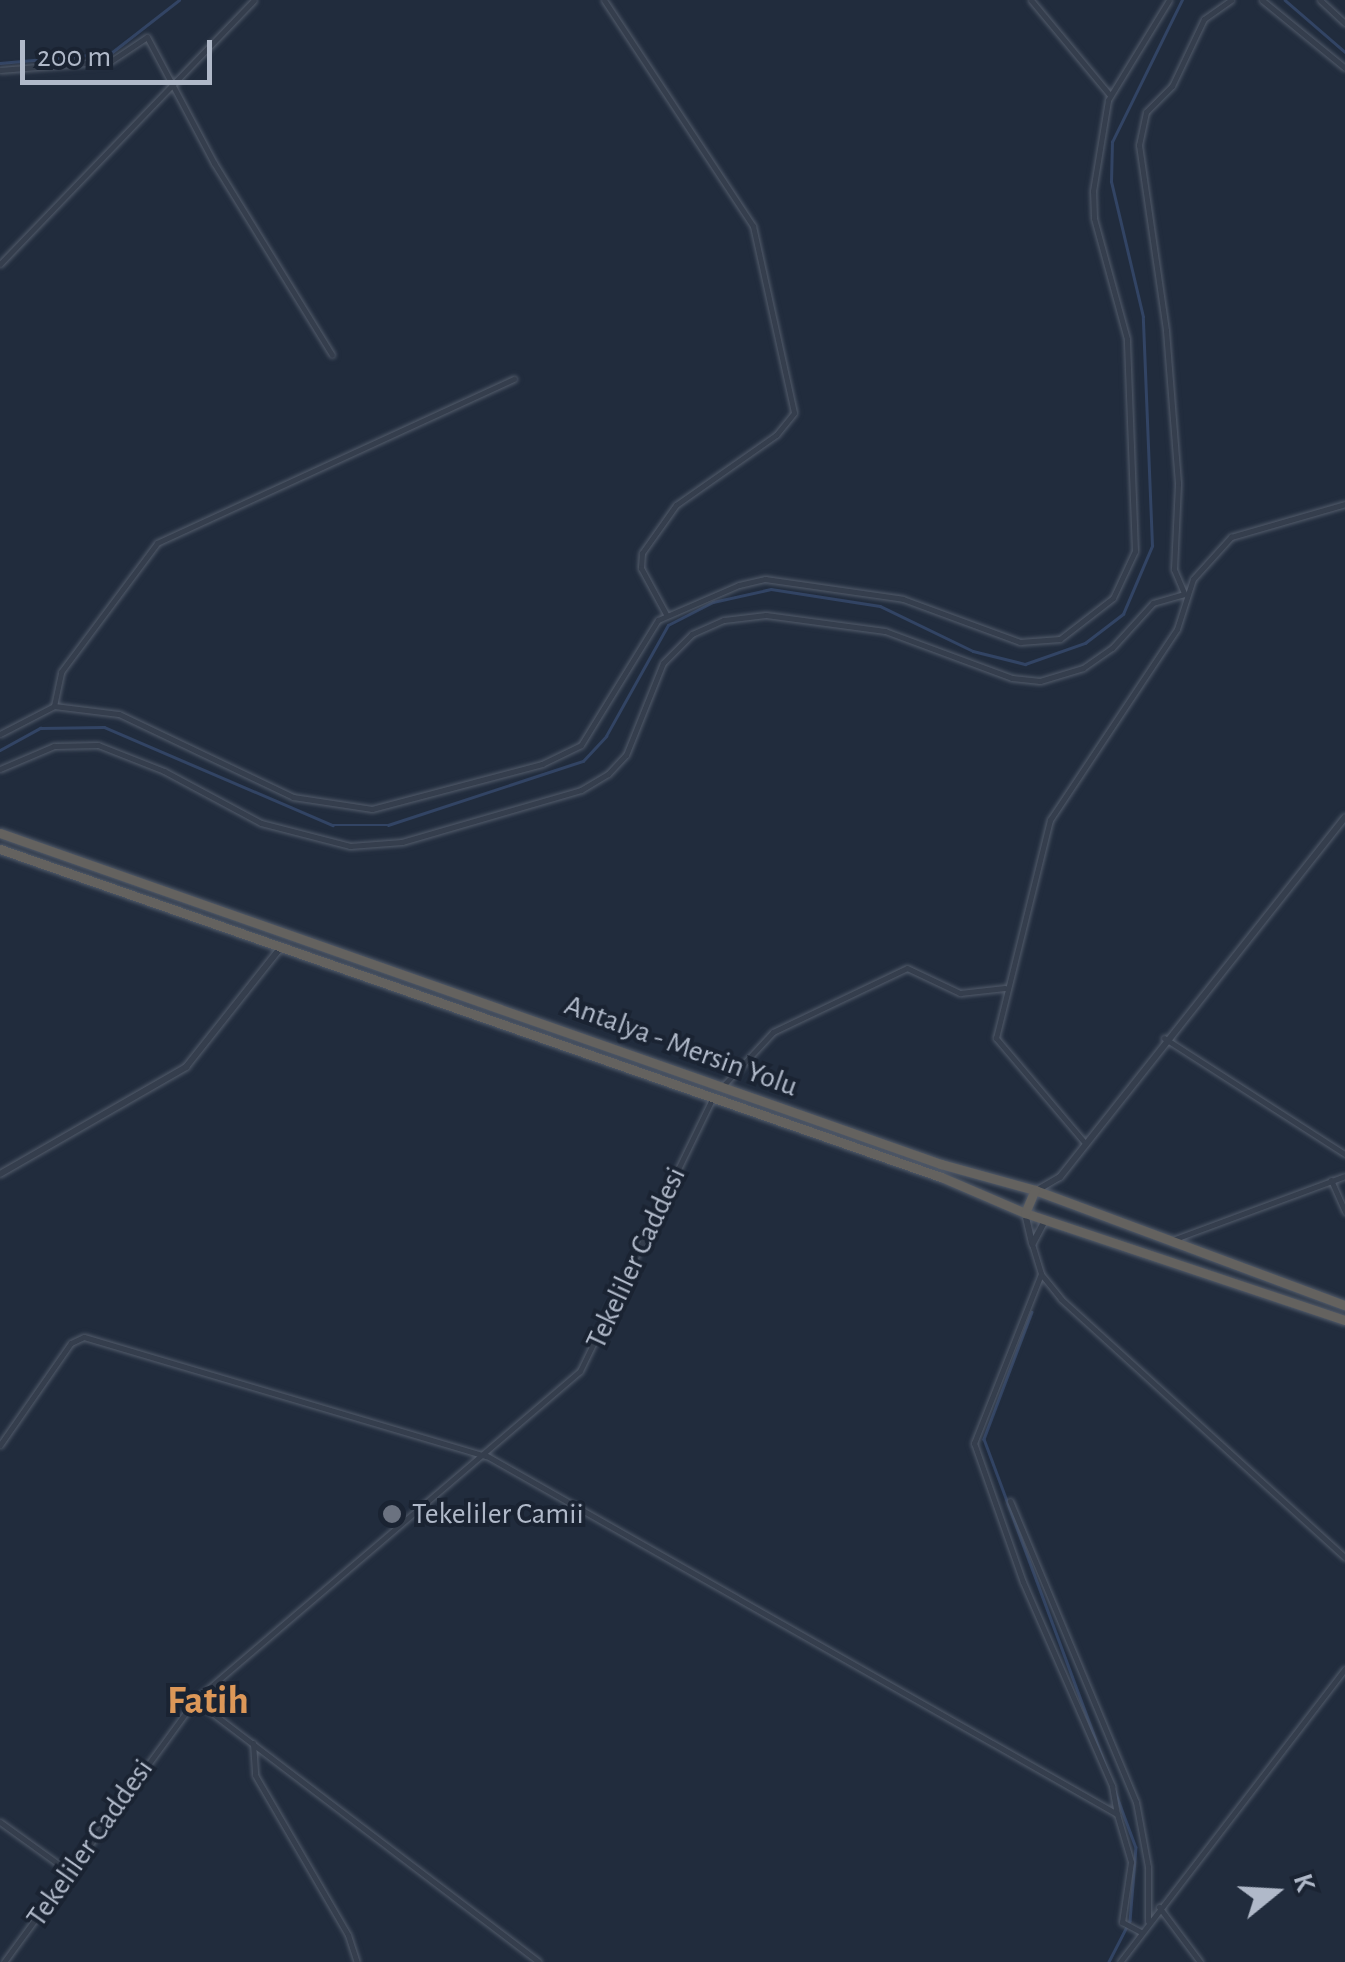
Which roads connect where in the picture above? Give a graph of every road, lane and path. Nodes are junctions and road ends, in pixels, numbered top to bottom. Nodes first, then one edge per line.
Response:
1 (254, 0) edge
2 (604, 0) edge
3 (1031, 0) edge
4 (1169, 0) edge
5 (1231, 0) edge
6 (1262, 0) edge
7 (1320, 0) edge
8 (1345, 23) edge
9 (1345, 68) edge
10 (0, 70) edge
11 (170, 86) junction
12 (1110, 95) junction
13 (0, 264) edge
14 (332, 355) dead end
15 (514, 379) dead end
16 (1345, 504) edge
17 (1184, 594) junction
18 (666, 614) junction
19 (54, 706) junction
20 (0, 734) edge
21 (0, 769) edge
22 (1345, 818) edge
23 (0, 832) edge
24 (0, 849) edge
25 (281, 947) junction
26 (1005, 988) junction
27 (1164, 1038) junction
28 (721, 1088) junction
29 (712, 1098) junction
30 (1085, 1143) junction
31 (1345, 1154) edge
32 (0, 1174) edge
33 (1345, 1176) edge
34 (1060, 1177) junction
35 (1331, 1180) junction
36 (1035, 1190) junction
37 (1056, 1199) junction
38 (1345, 1212) edge
39 (1025, 1214) junction
40 (1045, 1220) junction
41 (1169, 1243) junction
42 (1032, 1244) junction
43 (1040, 1274) junction
44 (1345, 1305) edge
45 (1345, 1320) edge
46 (0, 1445) edge
47 (487, 1456) junction
48 (1010, 1500) dead end
49 (1345, 1557) edge
50 (1345, 1669) edge
51 (196, 1700) junction
52 (253, 1743) junction
53 (1117, 1814) junction
54 (0, 1822) edge
55 (72, 1874) junction
56 (1159, 1907) junction
57 (1148, 1921) junction
58 (1141, 1932) junction
59 (8, 1960) edge
60 (357, 1962) edge
61 (539, 1962) edge
62 (1120, 1962) edge
63 (1200, 1962) edge

1 - 11 street
2 - 18 street
3 - 12 street
4 - 12 street
5 - 17 street
6 - 9 street
7 - 8 street
10 - 11 street
11 - 13 street
11 - 14 street
12 - 18 street
15 - 19 street
16 - 17 street
17 - 21 street
17 - 26 street
18 - 19 street
19 - 20 street
22 - 27 street
23 - 28 highway, Antalya - Mersin Yolu
24 - 25 highway, Antalya - Mersin Yolu
25 - 29 highway, Antalya - Mersin Yolu
25 - 32 street
26 - 28 street
26 - 30 street
27 - 30 street
27 - 31 street
28 - 36 highway, Antalya - Mersin Yolu
29 - 39 highway, Antalya - Mersin Yolu
29 - 47 street, Tekeliler Caddesi
30 - 34 street
33 - 35 street
34 - 36 street
34 - 37 street
35 - 38 street
35 - 41 street
36 - 37 highway, Antalya - Mersin Yolu
36 - 39 highway
37 - 40 highway
37 - 41 highway, Antalya - Mersin Yolu
39 - 40 highway, Antalya - Mersin Yolu
39 - 42 street
40 - 42 street
40 - 45 highway, Antalya - Mersin Yolu
41 - 44 highway, Antalya - Mersin Yolu
42 - 43 street
43 - 49 street
43 - 53 street
46 - 47 street
47 - 51 street, Tekeliler Caddesi
47 - 53 street
48 - 57 street
50 - 56 street
51 - 52 street
51 - 55 street, Tekeliler Caddesi
52 - 60 street
52 - 61 street
53 - 58 street
54 - 55 street
55 - 59 street, Tekeliler Caddesi
56 - 57 street
56 - 63 street
57 - 58 street
58 - 62 street

